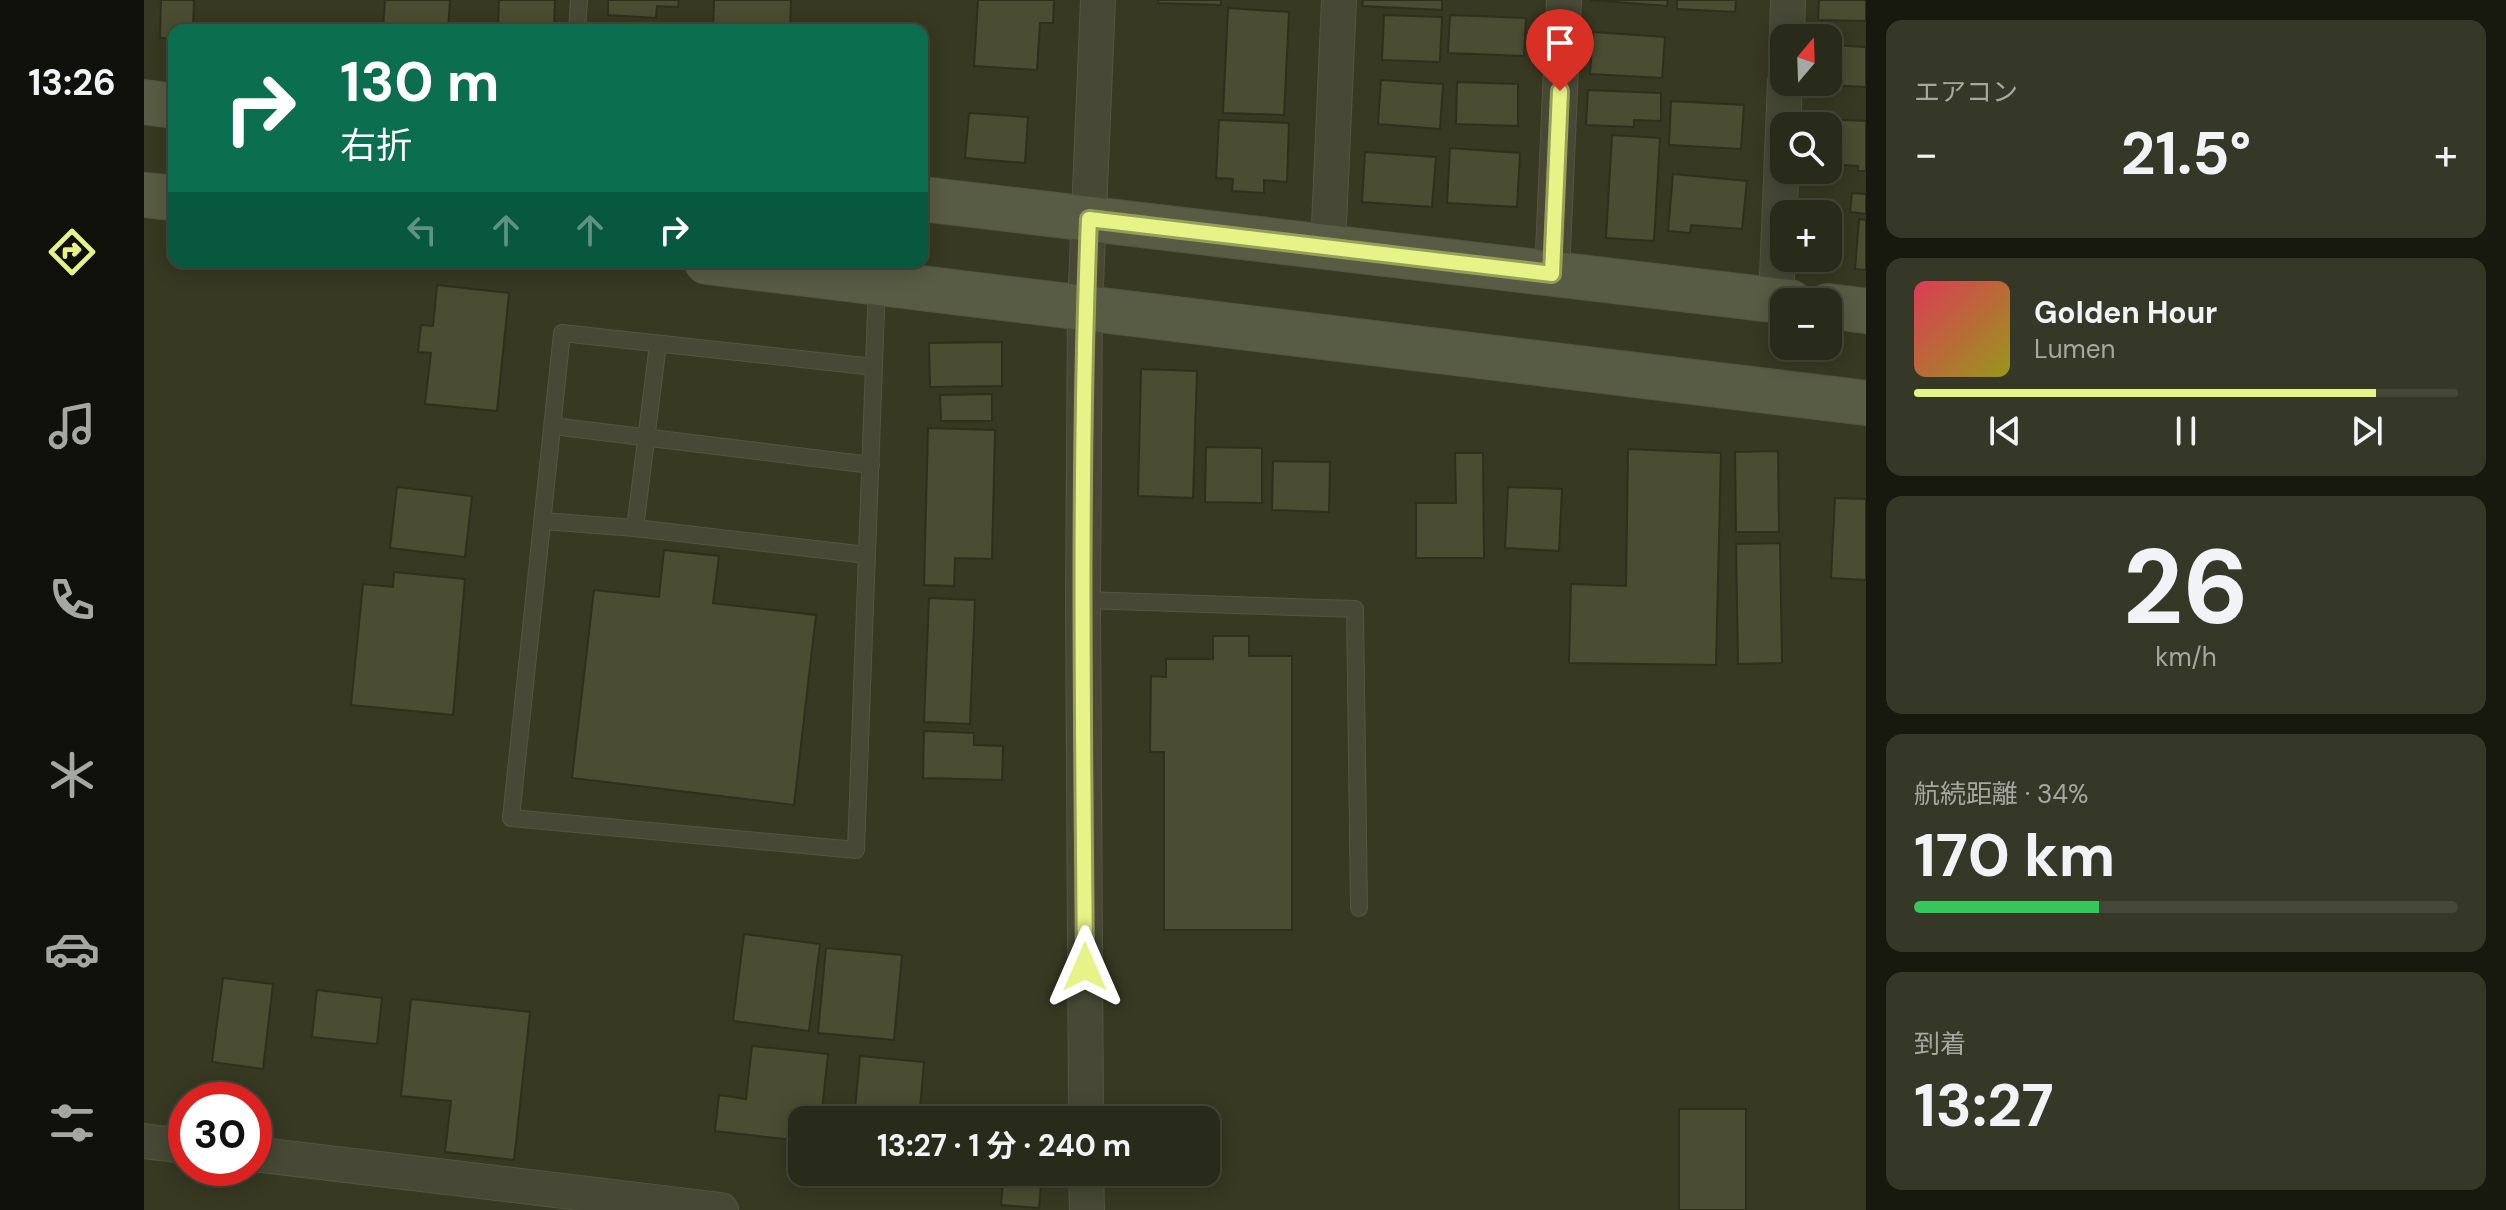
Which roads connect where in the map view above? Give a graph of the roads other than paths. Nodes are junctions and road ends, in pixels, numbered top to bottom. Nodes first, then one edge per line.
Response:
1 (579, 0) edge
2 (1098, 0) edge
3 (1339, 0) edge
4 (1564, 0) edge
5 (1788, 0) edge
6 (577, 24) edge
7 (1787, 24) edge
8 (1785, 96) edge
9 (144, 102) edge
10 (168, 105) edge
11 (144, 195) edge
12 (168, 197) edge
13 (928, 200) edge
14 (1089, 219) junction
15 (1328, 247) junction
16 (758, 268) edge
17 (1552, 274) junction
18 (877, 282) junction
19 (1783, 288) edge
20 (1770, 299) edge
21 (1085, 307) junction
22 (1842, 308) edge
23 (1866, 311) edge
24 (658, 344) junction
25 (874, 367) junction
26 (1866, 403) edge
27 (553, 426) junction
28 (647, 437) junction
29 (871, 465) junction
30 (543, 521) junction
31 (635, 528) junction
32 (867, 555) junction
33 (1083, 600) junction
34 (1359, 908) dead end
35 (1086, 1106) edge
36 (144, 1141) edge
37 (168, 1144) edge
38 (272, 1156) edge
39 (1086, 1186) edge
40 (721, 1210) edge
41 (1087, 1210) edge

1 - 6 lane
2 - 14 street
3 - 15 street
4 - 17 street
5 - 7 street
8 - 19 street
9 - 10 street
11 - 12 street
13 - 14 street
14 - 15 street
14 - 21 street
15 - 17 street
16 - 18 street
17 - 20 street
18 - 21 street
18 - 25 lane
21 - 26 street
21 - 33 street
22 - 23 street
24 - 25 lane
24 - 27 lane
24 - 28 lane
25 - 29 lane
27 - 28 lane
27 - 30 lane
28 - 29 lane
28 - 31 lane
29 - 32 lane
30 - 31 lane
30 - 32 lane
31 - 32 lane
33 - 34 lane
33 - 35 street
36 - 37 street
38 - 40 street
39 - 41 street

